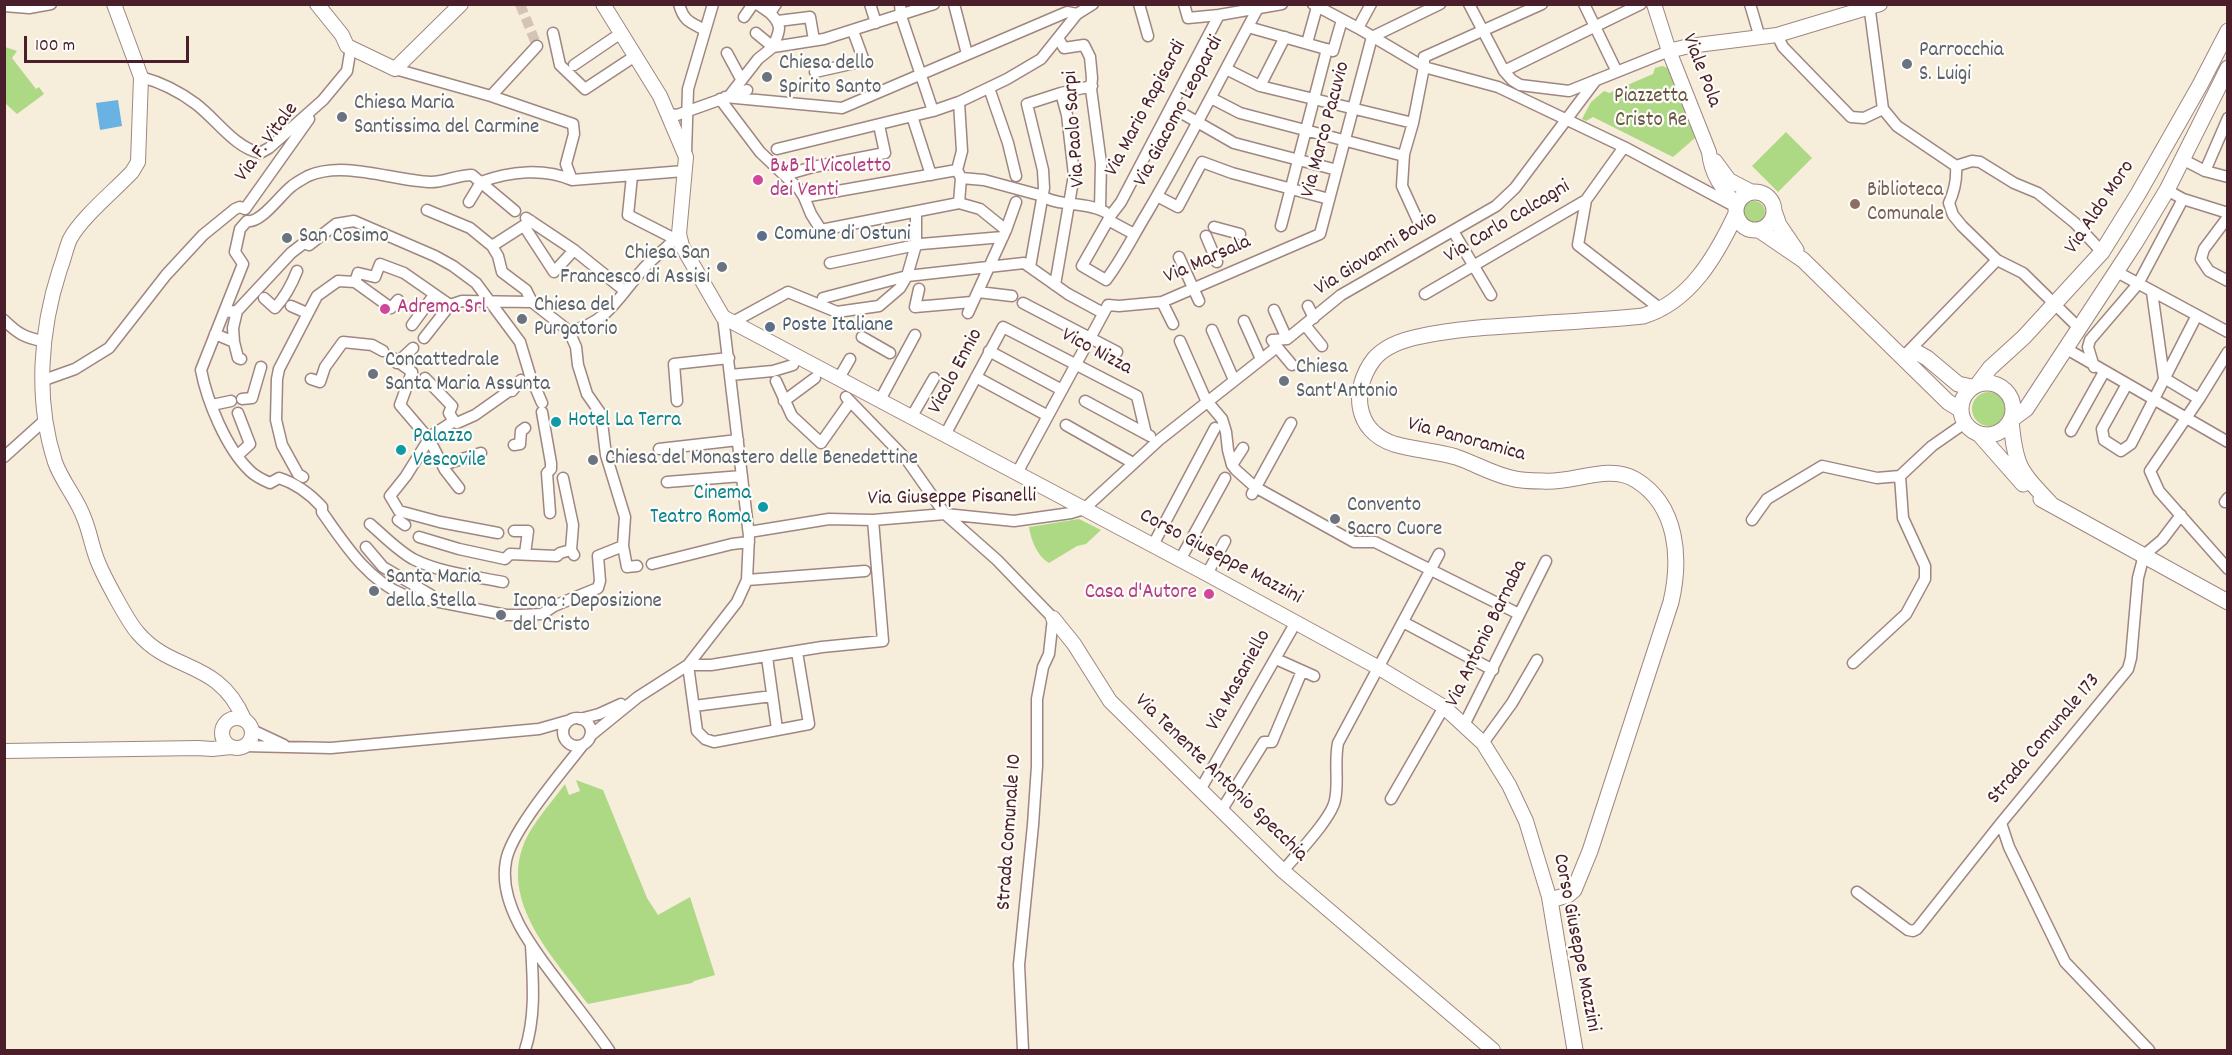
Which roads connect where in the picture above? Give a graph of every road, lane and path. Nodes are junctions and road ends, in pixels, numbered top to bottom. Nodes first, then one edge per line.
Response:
1 (51, 4) edge
2 (114, 4) edge
3 (317, 4) edge
4 (461, 4) edge
5 (603, 4) edge
6 (679, 4) edge
7 (713, 4) edge
8 (755, 4) edge
9 (870, 4) edge
10 (934, 4) edge
11 (954, 4) edge
12 (1093, 4) edge
13 (1139, 4) edge
14 (1184, 4) edge
15 (1282, 4) edge
16 (1371, 4) edge
17 (1440, 4) edge
18 (1469, 4) edge
19 (1542, 4) edge
20 (1584, 4) edge
21 (1641, 4) edge
22 (1653, 4) edge
23 (1750, 4) edge
24 (4, 6) edge
25 (1315, 6) edge
26 (1873, 6) edge
27 (1258, 8) junction
28 (901, 10) edge
29 (775, 13) edge
30 (1077, 14) junction
31 (1219, 15) junction
32 (744, 17) dead end
33 (1342, 20) junction
34 (876, 23) junction
35 (1248, 27) junction
36 (1596, 27) junction
37 (1358, 28) junction
38 (705, 30) junction
39 (853, 31) junction
40 (1483, 31) junction
41 (2228, 31) edge
42 (553, 33) dead end
43 (621, 33) junction
44 (756, 33) dead end
45 (1778, 35) junction
46 (1148, 36) dead end
47 (1285, 37) junction
48 (1372, 37) junction
49 (1058, 38) junction
50 (1760, 38) junction
51 (814, 40) junction
52 (1307, 43) junction
53 (537, 46) dead end
54 (351, 47) junction
55 (773, 47) junction
56 (1327, 49) junction
57 (1669, 51) junction
58 (727, 53) dead end
59 (968, 54) junction
60 (635, 56) junction
61 (574, 65) dead end
62 (1424, 68) junction
63 (2228, 68) edge
64 (395, 69) junction
65 (1226, 69) junction
66 (1504, 71) junction
67 (815, 72) dead end
68 (1617, 72) junction
69 (919, 75) junction
70 (141, 77) junction
71 (741, 79) junction
72 (1596, 80) junction
73 (1092, 86) junction
74 (1260, 86) junction
75 (989, 88) junction
76 (747, 90) dead end
77 (1060, 93) junction
78 (491, 96) junction
79 (725, 97) junction
80 (1211, 98) junction
81 (1314, 99) junction
82 (323, 100) junction
83 (959, 102) junction
84 (1171, 107) junction
85 (1353, 109) junction
86 (1883, 109) junction
87 (686, 111) junction
88 (933, 111) junction
89 (669, 114) junction
90 (912, 116) junction
91 (2228, 118) edge
92 (1566, 120) junction
93 (1198, 121) junction
94 (1413, 123) junction
95 (879, 125) junction
96 (1306, 130) junction
97 (1345, 140) junction
98 (1624, 147) junction
99 (777, 149) dead end
100 (1708, 152) junction
101 (1404, 156) junction
102 (686, 157) junction
103 (2182, 159) junction
104 (1299, 160) junction
105 (1956, 166) junction
106 (1337, 170) junction
107 (684, 171) junction
108 (2205, 171) junction
109 (959, 174) junction
110 (785, 175) junction
111 (931, 175) junction
112 (632, 176) junction
113 (1016, 176) dead end
114 (2228, 177) edge
115 (572, 180) junction
116 (481, 182) junction
117 (1291, 189) junction
118 (2167, 190) junction
119 (1752, 192) junction
120 (1043, 196) junction
121 (1157, 196) junction
122 (804, 197) junction
123 (1329, 199) junction
124 (1586, 200) junction
125 (2183, 200) junction
126 (469, 202) dead end
127 (1016, 202) dead end
128 (1070, 202) junction
129 (959, 203) junction
130 (245, 209) junction
131 (1100, 209) junction
132 (1736, 209) junction
133 (427, 210) dead end
134 (515, 211) dead end
135 (1774, 212) junction
136 (916, 213) junction
137 (2228, 215) edge
138 (1109, 218) junction
139 (527, 221) junction
140 (1418, 221) dead end
141 (244, 225) junction
142 (1281, 226) dead end
143 (1214, 227) dead end
144 (1756, 230) junction
145 (1453, 231) junction
146 (1005, 233) junction
147 (1134, 234) junction
148 (1240, 234) dead end
149 (1320, 234) joint
150 (1206, 236) dead end
151 (677, 237) junction
152 (916, 245) junction
153 (492, 246) junction
154 (574, 250) junction
155 (2102, 252) junction
156 (1179, 258) dead end
157 (1803, 260) junction
158 (1997, 260) junction
159 (1710, 261) junction
160 (830, 263) dead end
161 (1474, 266) junction
162 (990, 267) junction
163 (1030, 267) junction
164 (1220, 270) junction
165 (297, 271) dead end
166 (2117, 272) junction
167 (907, 276) junction
168 (2228, 281) edge
169 (355, 282) junction
170 (2138, 284) junction
171 (1055, 285) junction
172 (919, 289) dead end
173 (1193, 289) junction
174 (625, 291) junction
175 (2152, 292) junction
176 (1425, 294) dead end
177 (434, 295) junction
178 (1491, 295) dead end
179 (1012, 296) dead end
180 (975, 297) junction
181 (264, 298) dead end
182 (823, 298) dead end
183 (488, 301) junction
184 (1199, 301) dead end
185 (287, 302) junction
186 (532, 302) junction
187 (1162, 302) junction
188 (1023, 303) dead end
189 (395, 304) dead end
190 (2055, 304) junction
191 (450, 305) junction
192 (1308, 306) dead end
193 (1106, 309) junction
194 (1274, 310) dead end
195 (1662, 310) junction
196 (237, 311) junction
197 (225, 312) junction
198 (307, 313) junction
199 (968, 313) dead end
200 (2197, 315) junction
201 (728, 319) junction
202 (4, 320) edge
203 (1244, 321) dead end
204 (1310, 322) junction
205 (1173, 324) dead end
206 (412, 325) dead end
207 (1003, 327) joint
208 (2079, 328) junction
209 (1212, 330) dead end
210 (568, 331) junction
211 (2228, 332) edge
212 (215, 334) junction
213 (915, 335) dead end
214 (862, 337) dead end
215 (424, 338) dead end
216 (1091, 338) junction
217 (1287, 339) junction
218 (43, 340) junction
219 (1180, 341) dead end
220 (234, 342) junction
221 (1322, 346) dead end
222 (1277, 347) junction
223 (413, 348) dead end
224 (2064, 348) junction
225 (383, 351) dead end
226 (989, 351) junction
227 (1118, 352) dead end
228 (2228, 352) edge
229 (890, 353) dead end
230 (1904, 356) junction
231 (729, 358) junction
232 (241, 359) dead end
233 (850, 359) dead end
234 (1261, 359) junction
235 (793, 365) dead end
236 (1077, 365) junction
237 (1292, 365) dead end
238 (279, 370) junction
239 (2099, 370) junction
240 (730, 375) junction
241 (976, 377) junction
242 (425, 378) dead end
243 (815, 378) dead end
244 (839, 378) junction
245 (934, 378) dead end
246 (2164, 378) junction
247 (311, 379) dead end
248 (44, 380) junction
249 (521, 380) dead end
250 (1234, 380) junction
251 (776, 381) dead end
252 (2127, 384) junction
253 (1975, 385) junction
254 (1062, 390) junction
255 (242, 399) dead end
256 (2153, 399) junction
257 (2199, 399) junction
258 (880, 400) junction
259 (1206, 400) junction
260 (231, 401) dead end
261 (677, 401) dead end
262 (784, 401) junction
263 (1085, 401) dead end
264 (212, 405) junction
265 (238, 413) dead end
266 (912, 416) junction
267 (1048, 416) junction
268 (1963, 416) junction
269 (2186, 418) junction
270 (45, 420) junction
271 (2011, 420) junction
272 (454, 421) junction
273 (1291, 423) dead end
274 (1066, 425) dead end
275 (525, 428) dead end
276 (1215, 428) dead end
277 (2071, 431) dead end
278 (1146, 434) junction
279 (1979, 434) junction
280 (945, 435) junction
281 (429, 439) junction
282 (738, 440) junction
283 (1159, 440) junction
284 (2228, 442) edge
285 (514, 445) dead end
286 (1243, 448) dead end
287 (659, 449) dead end
288 (481, 453) dead end
289 (238, 455) junction
290 (4, 456) edge
291 (1133, 463) junction
292 (443, 465) junction
293 (1232, 465) junction
294 (1017, 473) junction
295 (742, 476) junction
296 (1899, 476) junction
297 (303, 477) dead end
298 (563, 478) dead end
299 (1225, 478) dead end
300 (667, 482) dead end
301 (459, 488) dead end
302 (1253, 491) junction
303 (2050, 503) junction
304 (1084, 509) junction
305 (550, 513) dead end
306 (945, 514) junction
307 (2181, 515) junction
308 (873, 520) junction
309 (1752, 520) dead end
310 (370, 524) dead end
311 (514, 531) dead end
312 (498, 533) dead end
313 (419, 537) dead end
314 (749, 537) junction
315 (1225, 541) dead end
316 (1153, 545) junction
317 (623, 546) junction
318 (366, 547) dead end
319 (525, 554) junction
320 (1439, 554) dead end
321 (2144, 555) junction
322 (1180, 560) junction
323 (1546, 561) dead end
324 (652, 564) dead end
325 (632, 566) dead end
326 (2228, 569) edge
327 (1431, 570) junction
328 (865, 571) dead end
329 (1208, 574) junction
330 (747, 580) junction
331 (503, 582) dead end
332 (434, 601) junction
333 (2228, 602) edge
334 (1519, 614) junction
335 (1053, 618) junction
336 (1296, 622) junction
337 (1403, 622) junction
338 (797, 652) junction
339 (767, 657) junction
340 (1276, 659) junction
341 (1537, 660) dead end
342 (1853, 663) dead end
343 (688, 666) junction
344 (1379, 668) junction
345 (1492, 670) junction
346 (1302, 671) junction
347 (1314, 676) dead end
348 (227, 692) junction
349 (772, 696) junction
350 (638, 697) junction
351 (694, 706) junction
352 (1444, 707) junction
353 (580, 719) junction
354 (567, 721) junction
355 (248, 725) junction
356 (1464, 725) junction
357 (224, 727) junction
358 (539, 729) junction
359 (777, 729) junction
360 (591, 736) junction
361 (563, 738) junction
362 (1483, 743) junction
363 (237, 746) junction
364 (577, 746) junction
365 (198, 748) junction
366 (293, 748) junction
367 (4, 751) edge
368 (1200, 790) junction
369 (1391, 799) dead end
370 (1221, 811) junction
371 (2001, 823) junction
372 (1283, 872) junction
373 (1857, 892) dead end
374 (1550, 900) junction
375 (531, 945) junction
376 (525, 1050) edge
377 (609, 1050) edge
378 (1023, 1050) edge
379 (1492, 1050) edge
380 (1575, 1050) edge
381 (2149, 1050) edge

1 - 24 street
2 - 70 street
3 - 54 street
4 - 64 street
5 - 43 street
6 - 38 street
7 - 38 street
8 - 29 street
8 - 32 street
9 - 34 street
10 - 28 street
11 - 59 street
12 - 30 street
13 - 46 street
14 - 31 street
15 - 27 street
16 - 37 street
17 - 48 street
18 - 40 street
19 - 40 street
20 - 36 street
21 - 36 street
22 - 57 street, Viale Pola
23 - 50 street
25 - 33 street
25 - 52 street
26 - 45 street
26 - 86 street
27 - 31 street
27 - 35 street, Via Giacomo Leopardi
28 - 34 street
28 - 69 street
29 - 51 street
29 - 55 street
30 - 49 street
30 - 59 street
31 - 84 street, Via Mario Rapisardi
33 - 37 street
33 - 56 street
34 - 39 street
35 - 47 street
35 - 65 street, Via Giacomo Leopardi
36 - 66 street
36 - 68 street
37 - 48 street
38 - 87 street
39 - 51 street
39 - 67 street
40 - 62 street
40 - 66 street
41 - 155 main road, Via Aldo Moro
42 - 60 street
43 - 60 street
43 - 61 street
44 - 55 street
45 - 50 street
45 - 86 street
47 - 52 street
47 - 74 street
48 - 62 street
48 - 85 street, Via Marco Pacuvio
49 - 73 street, Via Paolo Sarpi
49 - 75 street
50 - 57 street
51 - 55 street
52 - 56 street
53 - 78 street
54 - 64 street
54 - 82 street
55 - 71 street
56 - 81 street
57 - 68 street
57 - 100 street, Viale Pola
58 - 71 street
59 - 69 street
60 - 89 street
62 - 92 street
62 - 94 street
63 - 103 main road
64 - 78 street
65 - 74 street
65 - 80 street, Via Giacomo Leopardi
66 - 72 street
68 - 72 street
69 - 79 street
69 - 88 street
70 - 82 street
70 - 218 street
71 - 79 street
72 - 92 street, Via Giovanni Bovio
73 - 77 street
73 - 131 street, Via Paolo Sarpi
74 - 81 street
75 - 83 street
75 - 113 street
76 - 79 street
77 - 120 street
77 - 128 street
78 - 115 street
79 - 87 street
79 - 110 street
80 - 93 street, Via Giacomo Leopardi
80 - 96 street
81 - 85 street
81 - 96 street
82 - 130 street, Via F. Vitale
83 - 88 street
83 - 109 street
84 - 93 street
84 - 138 street, Via Mario Rapisardi
85 - 94 street
85 - 97 street, Via Marco Pacuvio
86 - 105 street
87 - 89 street
87 - 102 street
88 - 90 street
89 - 102 street
90 - 95 street
90 - 111 street
91 - 108 street
92 - 98 street
92 - 145 street, Via Giovanni Bovio
93 - 104 street
93 - 121 street, Via Giacomo Leopardi
94 - 101 street
95 - 99 street
95 - 110 street
96 - 97 street
96 - 104 street
97 - 101 street
97 - 106 street, Via Marco Pacuvio
98 - 124 street, Via Carlo Calcagni
98 - 132 street
100 - 119 street, Viale Pola
100 - 132 street, Viale Pola
101 - 140 street
102 - 107 street
103 - 108 street
103 - 118 main road
104 - 106 street
104 - 117 street
105 - 155 street
105 - 158 street
106 - 123 street, Via Marco Pacuvio
107 - 112 street
107 - 151 street
108 - 114 street
109 - 111 street
109 - 120 street
109 - 129 street
110 - 122 street
111 - 122 street
112 - 115 street
112 - 151 street
115 - 116 street
116 - 126 street
116 - 134 street
116 - 141 street
117 - 121 street
117 - 123 street
117 - 142 street
118 - 125 street
118 - 166 main road
119 - 132 main road
119 - 135 main road
120 - 128 street
120 - 163 street
121 - 147 street, Via Giacomo Leopardi
122 - 136 street
123 - 149 street, Via Marco Pacuvio
124 - 161 street, Via Carlo Calcagni
124 - 195 street
125 - 137 street
125 - 170 street
127 - 146 street
128 - 131 street
128 - 171 street
129 - 136 street
129 - 146 street
130 - 141 street
130 - 248 street
131 - 138 street
132 - 144 main road
132 - 159 main road
133 - 153 street
135 - 144 main road
135 - 157 main road
136 - 152 street
137 - 168 street
138 - 147 street
138 - 147 street, Via Mario Rapisardi
139 - 153 street
139 - 154 street
139 - 154 street
141 - 197 street
143 - 148 street
144 - 157 main road
144 - 159 main road
145 - 161 street
145 - 204 street, Via Giovanni Bovio
146 - 152 street
146 - 162 street
149 - 164 street, Via Marsala
150 - 164 street
151 - 174 street
151 - 201 street
152 - 160 street
152 - 167 street
153 - 186 street
154 - 174 street
155 - 190 main road, Via Aldo Moro
156 - 173 street
157 - 230 main road
158 - 190 street
158 - 230 street
159 - 195 main road, Via Panoramica
161 - 176 street, Via Carlo Calcagni
161 - 178 street
162 - 163 street
162 - 167 street
162 - 180 street
163 - 171 street
164 - 173 street, Via Marsala
165 - 185 street
166 - 170 street
166 - 208 main road
167 - 182 street
167 - 201 street
169 - 177 street
169 - 189 street
169 - 198 street
170 - 175 street
170 - 239 street
171 - 193 street
172 - 180 street
173 - 184 street
173 - 187 street, Via Marsala
174 - 210 street
175 - 200 street
175 - 246 street
177 - 191 street
177 - 206 street
179 - 180 street
180 - 199 street
181 - 185 street
183 - 186 street
183 - 191 street
183 - 196 street
183 - 305 street
185 - 198 street
186 - 210 street
187 - 193 street, Via Marsala
187 - 205 street
188 - 216 street
190 - 208 street
190 - 253 main road, Via Aldo Moro
191 - 215 street
192 - 204 street
193 - 216 street
194 - 217 street
195 - 374 main road, Via Panoramica
196 - 197 street
196 - 220 street
197 - 212 street
198 - 238 street
200 - 211 street
200 - 246 street
201 - 231 street
201 - 244 street, Corso Giuseppe Mazzini
202 - 218 street
203 - 234 street
204 - 217 street, Via Giovanni Bovio
204 - 221 street
207 - 226 street, Vicolo Ennio
207 - 236 street, Vico Nizza
208 - 224 main road
209 - 250 street
210 - 317 street
212 - 220 street
212 - 264 street
213 - 258 street
214 - 229 street
216 - 227 street
216 - 236 street
217 - 222 street, Via Giovanni Bovio
218 - 248 street
219 - 259 street
220 - 232 street
222 - 234 street, Via Giovanni Bovio
222 - 237 street
223 - 281 street
224 - 239 street
224 - 271 main road
225 - 247 street
226 - 241 street, Vicolo Ennio
226 - 254 street
228 - 257 street
230 - 253 main road
230 - 268 main road
231 - 240 street
231 - 261 street
233 - 244 street
234 - 250 street, Via Giovanni Bovio
235 - 240 street
236 - 254 street
236 - 278 street, Vico Nizza
238 - 255 street
238 - 297 street
239 - 252 street
239 - 277 street
240 - 282 street
241 - 267 street
241 - 280 street, Vicolo Ennio
242 - 272 street
243 - 262 street
244 - 258 street, Corso Giuseppe Mazzini
245 - 266 street
246 - 256 street
246 - 257 street
248 - 270 street
249 - 272 street
250 - 259 street, Via Giovanni Bovio
251 - 262 street
252 - 256 street
252 - 256 street
253 - 268 main road
253 - 271 main road
254 - 267 street
256 - 269 street
257 - 269 street
258 - 266 street, Corso Giuseppe Mazzini
259 - 283 street, Via Giovanni Bovio
259 - 293 street
260 - 264 street
262 - 306 street, Via Tenente Antonio Specchia
263 - 278 street
264 - 289 street
265 - 289 street
266 - 280 street, Corso Giuseppe Mazzini
267 - 294 street
268 - 279 main road
268 - 296 street
269 - 284 street
269 - 307 street
270 - 290 street
270 - 348 street
271 - 279 main road
271 - 303 main road
272 - 281 street
273 - 302 street
274 - 291 street
275 - 285 street
276 - 316 street
278 - 283 street
279 - 303 main road
280 - 294 street, Corso Giuseppe Mazzini
281 - 292 street
281 - 312 street
282 - 287 street
282 - 295 street
283 - 291 street, Via Giovanni Bovio
286 - 293 street
288 - 292 street
289 - 332 street
291 - 304 street, Via Giovanni Bovio
292 - 301 street
293 - 302 street
294 - 304 street, Corso Giuseppe Mazzini
295 - 300 street
295 - 314 street
296 - 309 street
296 - 342 street
298 - 319 street
299 - 322 street
302 - 327 street
303 - 321 main road
304 - 306 street, Via Giuseppe Pisanelli
304 - 316 street, Corso Giuseppe Mazzini
306 - 308 street, Via Giuseppe Pisanelli
306 - 335 street, Via Tenente Antonio Specchia
307 - 321 street
307 - 326 street
308 - 314 street, Via Giuseppe Pisanelli
308 - 338 street
310 - 331 street
311 - 319 street
313 - 319 street
314 - 324 street, Via Giuseppe Pisanelli
314 - 330 street
315 - 329 street
316 - 322 street, Corso Giuseppe Mazzini
317 - 325 street
317 - 332 street
318 - 332 street
320 - 327 street
321 - 333 main road
321 - 371 street, Strada Comunale 173
322 - 329 street, Corso Giuseppe Mazzini
323 - 334 street, Via Antonio Barnaba
327 - 334 street
327 - 337 street
328 - 330 street
329 - 336 street, Corso Giuseppe Mazzini
330 - 343 street
334 - 345 street, Via Antonio Barnaba
335 - 368 street, Via Tenente Antonio Specchia
335 - 378 street, Strada Comunale 10
336 - 340 street, Via Masaniello
336 - 344 street, Corso Giuseppe Mazzini
337 - 344 street
337 - 345 street
338 - 339 street
338 - 359 street
339 - 343 street
339 - 349 street
340 - 346 street
340 - 368 street, Via Masaniello
341 - 362 street
343 - 350 street
343 - 351 street
344 - 352 street, Corso Giuseppe Mazzini
344 - 372 street
345 - 356 street, Via Antonio Barnaba
346 - 347 street
346 - 370 street
348 - 355 street
348 - 357 street
349 - 351 street
349 - 359 street
350 - 353 street
350 - 360 street
351 - 359 street
352 - 356 street, Corso Giuseppe Mazzini
352 - 369 street
353 - 354 street
353 - 360 street
354 - 358 street
354 - 361 street
355 - 357 street
355 - 363 street
355 - 366 street
356 - 362 street, Corso Giuseppe Mazzini
357 - 363 street
357 - 365 street
358 - 361 street
358 - 366 street
360 - 364 street
361 - 364 street
362 - 374 street, Corso Giuseppe Mazzini
363 - 365 street
363 - 366 street
364 - 375 street
365 - 367 street
368 - 370 street, Via Tenente Antonio Specchia
370 - 372 street, Via Tenente Antonio Specchia
371 - 373 street
371 - 381 street, Strada Comunale 173
372 - 379 street, Via Tenente Antonio Specchia
374 - 380 main road, Corso Giuseppe Mazzini
375 - 376 street
375 - 377 street

